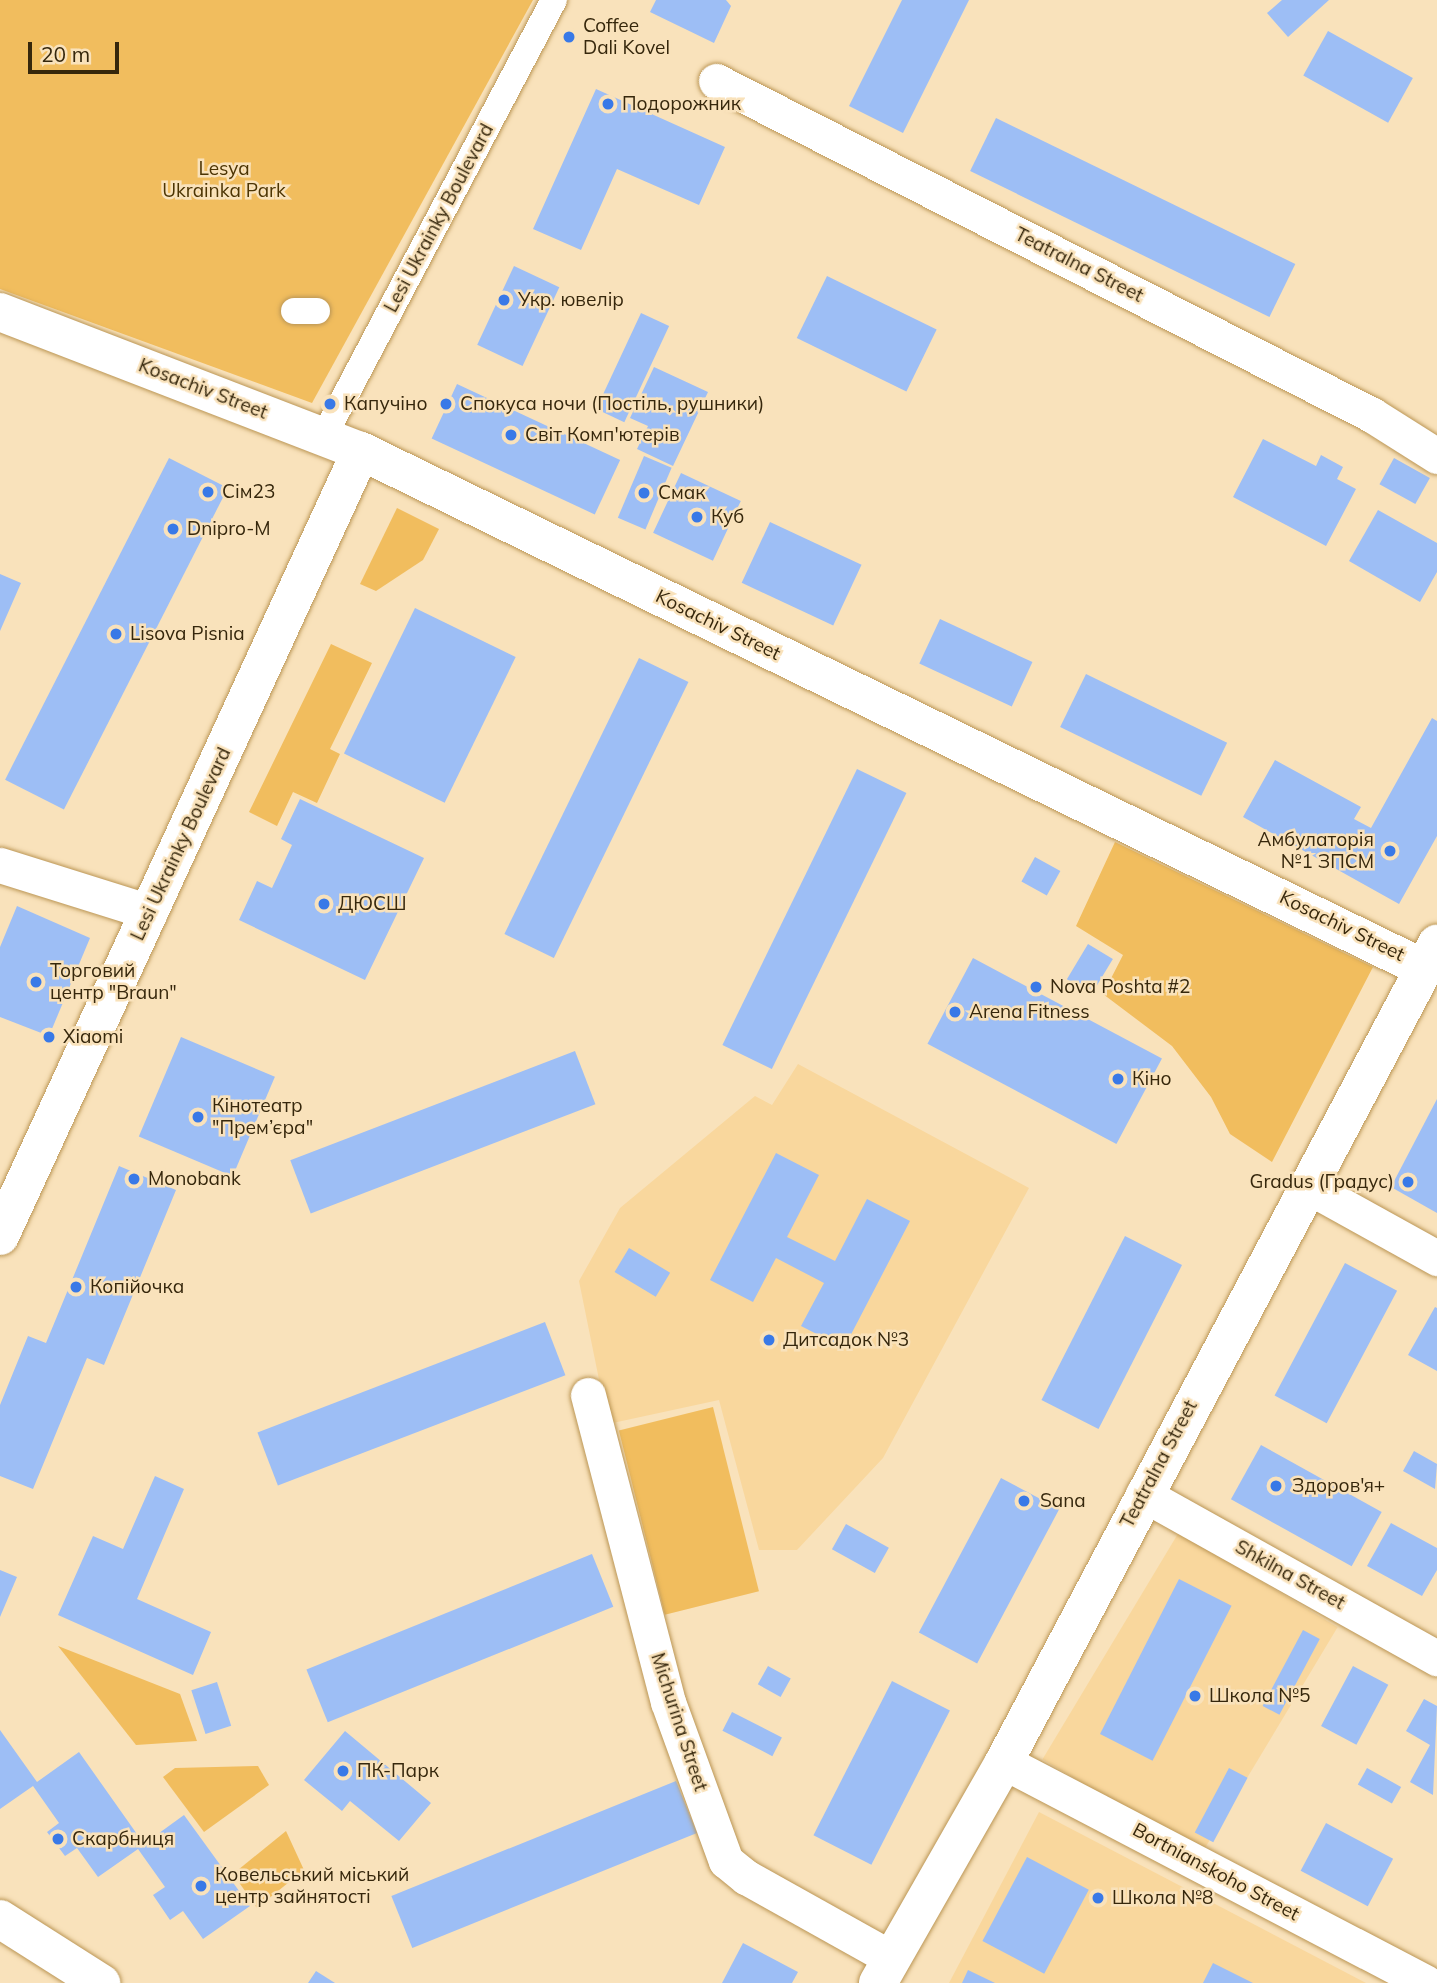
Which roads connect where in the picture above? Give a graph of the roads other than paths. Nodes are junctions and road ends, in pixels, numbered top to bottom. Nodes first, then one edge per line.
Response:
1 (554, 0) edge
2 (716, 81) dead end
3 (0, 312) edge
4 (324, 436) junction
5 (361, 451) junction
6 (1437, 456) edge
7 (0, 865) edge
8 (150, 912) junction
9 (1430, 956) edge
10 (1307, 1186) junction
11 (0, 1236) edge
12 (1437, 1258) edge
13 (589, 1395) dead end
14 (1143, 1494) junction
15 (1437, 1658) edge
16 (1004, 1762) junction
17 (0, 1919) edge
18 (885, 1971) edge
19 (101, 1983) edge
20 (1426, 1983) edge

1 - 4 street, Lesi Ukrainky Boulevard
2 - 6 street, Teatralna Street
3 - 4 street, Kosachiv Street
4 - 5 street, Kosachiv Street
5 - 8 street, Lesi Ukrainky Boulevard
5 - 9 street, Kosachiv Street
7 - 8 street
8 - 11 street, Lesi Ukrainky Boulevard
9 - 10 street, Teatralna Street
10 - 12 street
10 - 14 street, Teatralna Street
13 - 18 street, Michurina Street
14 - 15 street, Shkilna Street
14 - 16 street, Teatralna Street
16 - 18 street, Teatralna Street
16 - 20 street, Bortnianskoho Street
17 - 19 street

